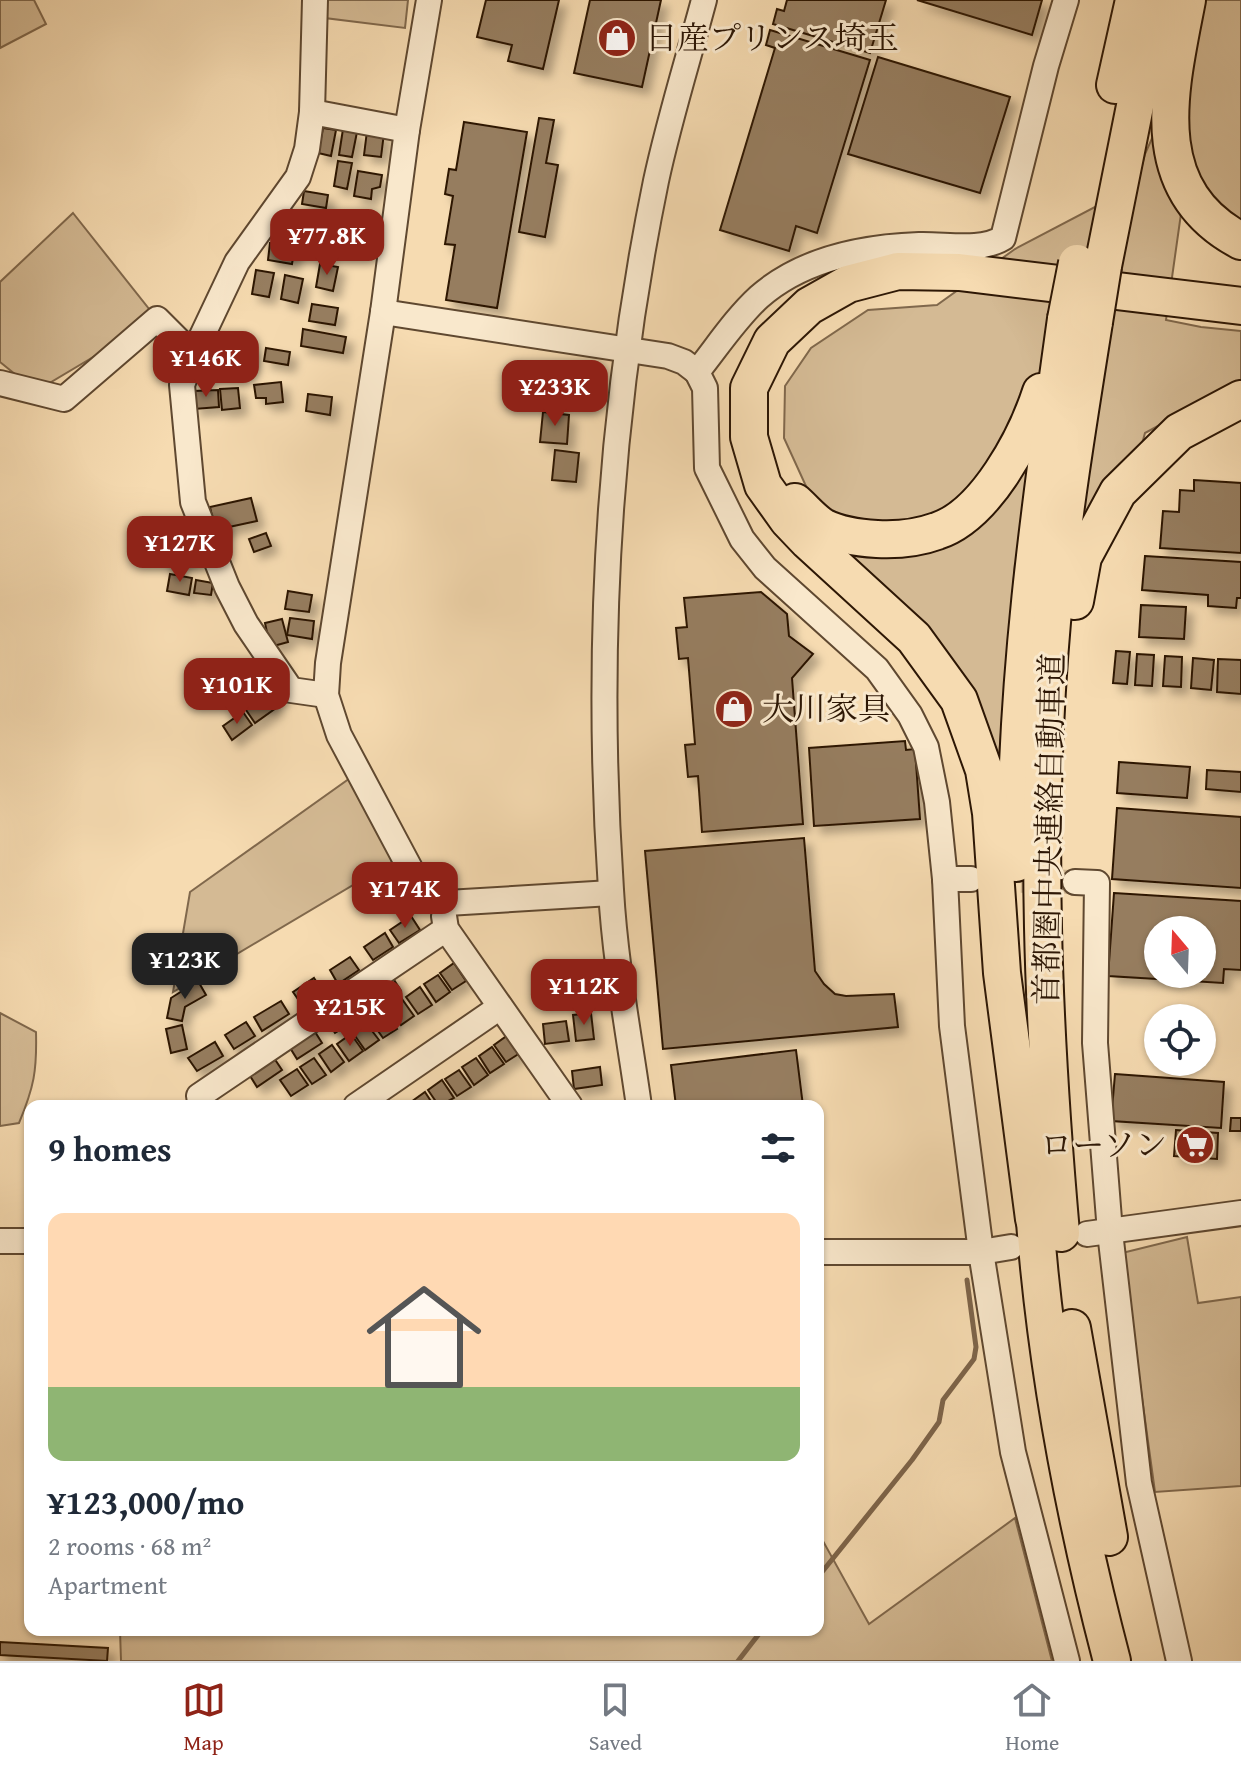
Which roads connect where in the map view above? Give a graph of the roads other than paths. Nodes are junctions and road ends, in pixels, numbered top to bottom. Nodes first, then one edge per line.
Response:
1 (315, 0) edge
2 (429, 0) edge
3 (704, 0) edge
4 (1066, 0) edge
5 (1134, 0) edge
6 (1161, 0) edge
7 (1187, 0) edge
8 (312, 112) junction
9 (407, 130) junction
10 (1241, 241) edge
11 (1090, 265) junction
12 (1241, 306) edge
13 (383, 312) junction
14 (1241, 319) edge
15 (1080, 320) junction
16 (627, 348) junction
17 (193, 355) junction
18 (697, 372) junction
19 (0, 383) edge
20 (1241, 399) edge
21 (326, 695) junction
22 (1045, 764) junction
23 (945, 879) junction
24 (971, 879) tunnel mouth
25 (1075, 882) tunnel mouth
26 (611, 893) junction
27 (447, 903) junction
28 (446, 929) junction
29 (500, 1007) junction
30 (209, 1100) edge
31 (365, 1100) edge
32 (566, 1100) edge
33 (638, 1100) edge
34 (1241, 1213) edge
35 (1034, 1219) junction
36 (1098, 1233) junction
37 (0, 1241) edge
38 (24, 1241) edge
39 (1011, 1247) dead end
40 (824, 1252) edge
41 (981, 1252) junction
42 (1067, 1661) edge
43 (1112, 1661) edge
44 (1137, 1661) edge
45 (1179, 1661) edge

1 - 8 street
2 - 9 street
3 - 16 street
4 - 18 street
5 - 11 highway, 首都圏中央連絡自動車道
6 - 11 highway, 首都圏中央連絡自動車道
7 - 10 highway
8 - 9 street
8 - 17 street
9 - 13 street
11 - 15 highway, 首都圏中央連絡自動車道, bridge
12 - 35 highway
13 - 16 street
13 - 21 street
14 - 15 highway
15 - 22 highway, 首都圏中央連絡自動車道
15 - 35 highway, 首都圏中央連絡自動車道
16 - 18 street
16 - 26 street
17 - 19 street
17 - 21 street
18 - 23 street
20 - 22 highway
21 - 27 street
22 - 44 highway, 首都圏中央連絡自動車道
23 - 24 street
23 - 41 street
25 - 36 street
26 - 27 street
26 - 33 street
27 - 28 street
28 - 29 street
28 - 30 street
29 - 31 street
29 - 32 street
34 - 36 street
35 - 43 highway, 首都圏中央連絡自動車道
36 - 45 street
37 - 38 street
39 - 41 street
40 - 41 street
41 - 42 street

